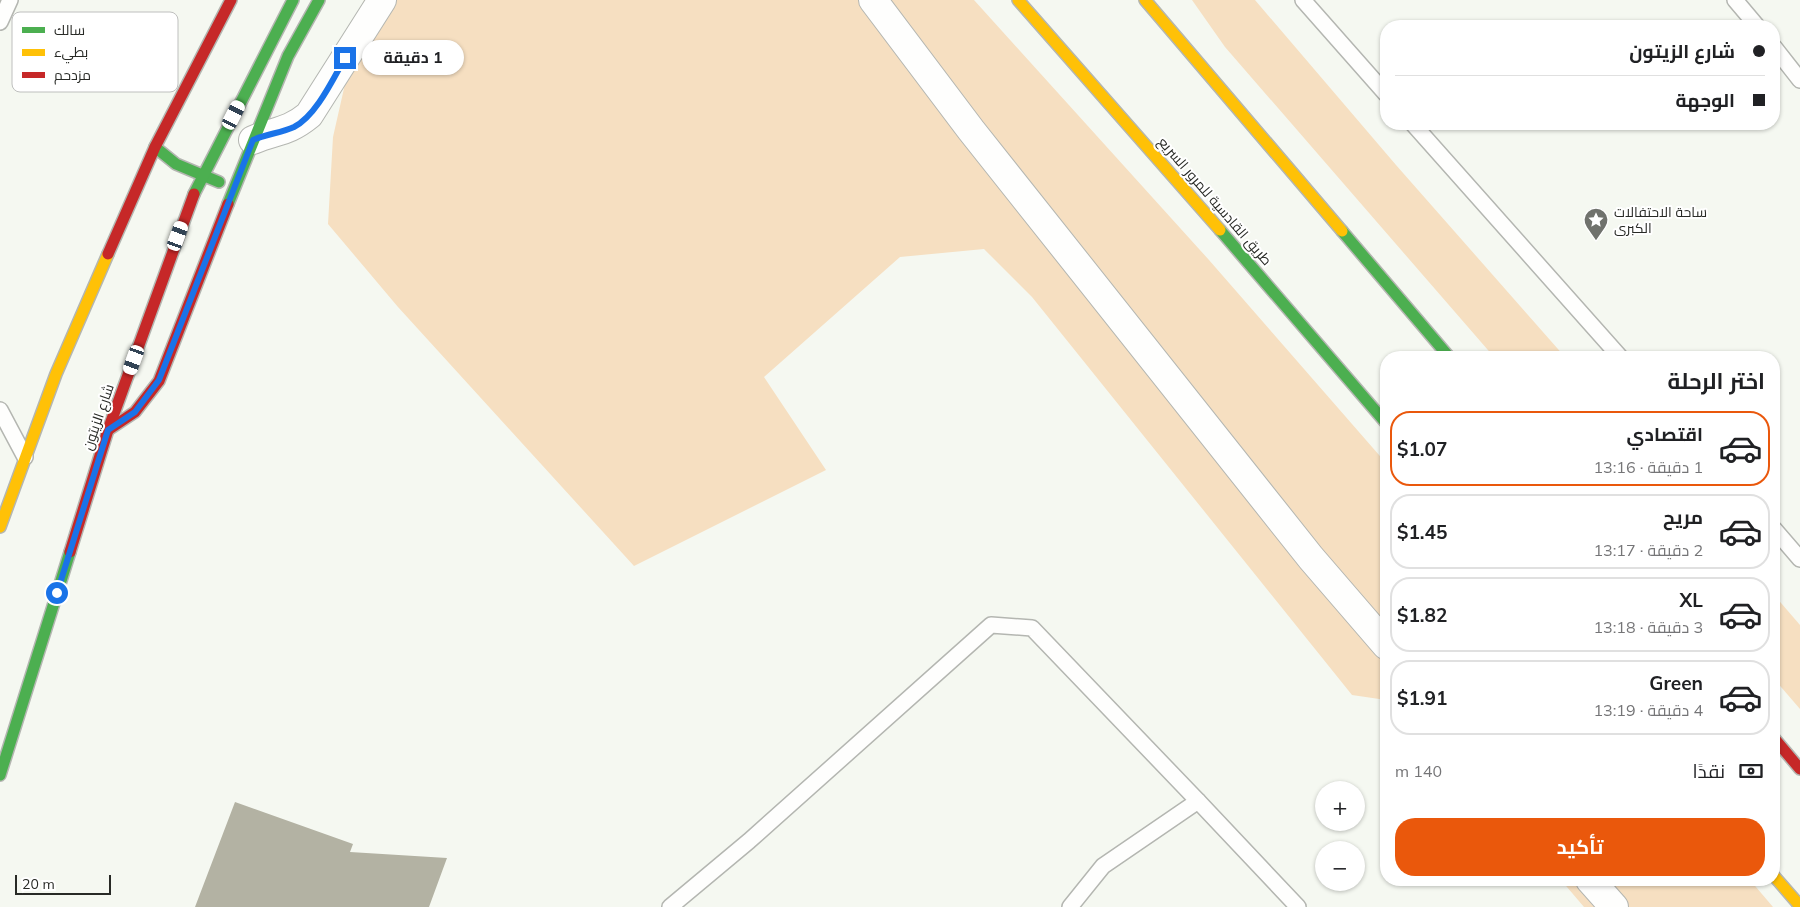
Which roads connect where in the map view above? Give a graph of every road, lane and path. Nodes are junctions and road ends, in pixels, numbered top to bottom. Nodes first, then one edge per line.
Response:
1 (10, 0) edge
2 (230, 0) edge
3 (293, 0) edge
4 (319, 0) edge
5 (382, 0) edge
6 (873, 0) edge
7 (1145, 0) edge
8 (1735, 0) edge
9 (1310, 2) edge
10 (1019, 3) edge
11 (1752, 20) edge
12 (0, 22) edge
13 (1780, 55) edge
14 (1800, 80) edge
15 (1380, 87) edge
16 (1418, 130) edge
17 (253, 140) junction
18 (156, 147) junction
19 (202, 176) junction
20 (234, 187) junction
21 (1444, 351) edge
22 (1615, 351) edge
23 (0, 410) edge
24 (1380, 416) edge
25 (108, 430) junction
26 (25, 457) junction
27 (0, 527) edge
28 (1780, 536) edge
29 (1800, 559) edge
30 (1380, 638) edge
31 (1780, 745) edge
32 (1800, 769) edge
33 (0, 775) edge
34 (1198, 801) junction
35 (1780, 883) edge
36 (1595, 886) edge
37 (1800, 906) edge
38 (670, 907) edge
39 (1070, 907) edge
40 (1298, 907) edge
41 (1614, 907) edge

1 - 12 lane
2 - 18 main road
3 - 19 main road, شارع الزيتون
4 - 17 main road
5 - 17 street
6 - 30 street
7 - 21 main road
8 - 11 lane
9 - 15 lane
10 - 24 main road, طريق القادسية للمرور السريع
13 - 14 lane
16 - 22 lane
17 - 20 main road
18 - 19 main road
18 - 26 main road
19 - 20 main road
19 - 25 main road, شارع الزيتون
20 - 25 main road
23 - 26 lane
25 - 33 main road, شارع الزيتون
26 - 27 main road
28 - 29 lane
31 - 32 main road
34 - 38 lane
34 - 39 lane
34 - 40 lane
35 - 37 main road
36 - 41 street

